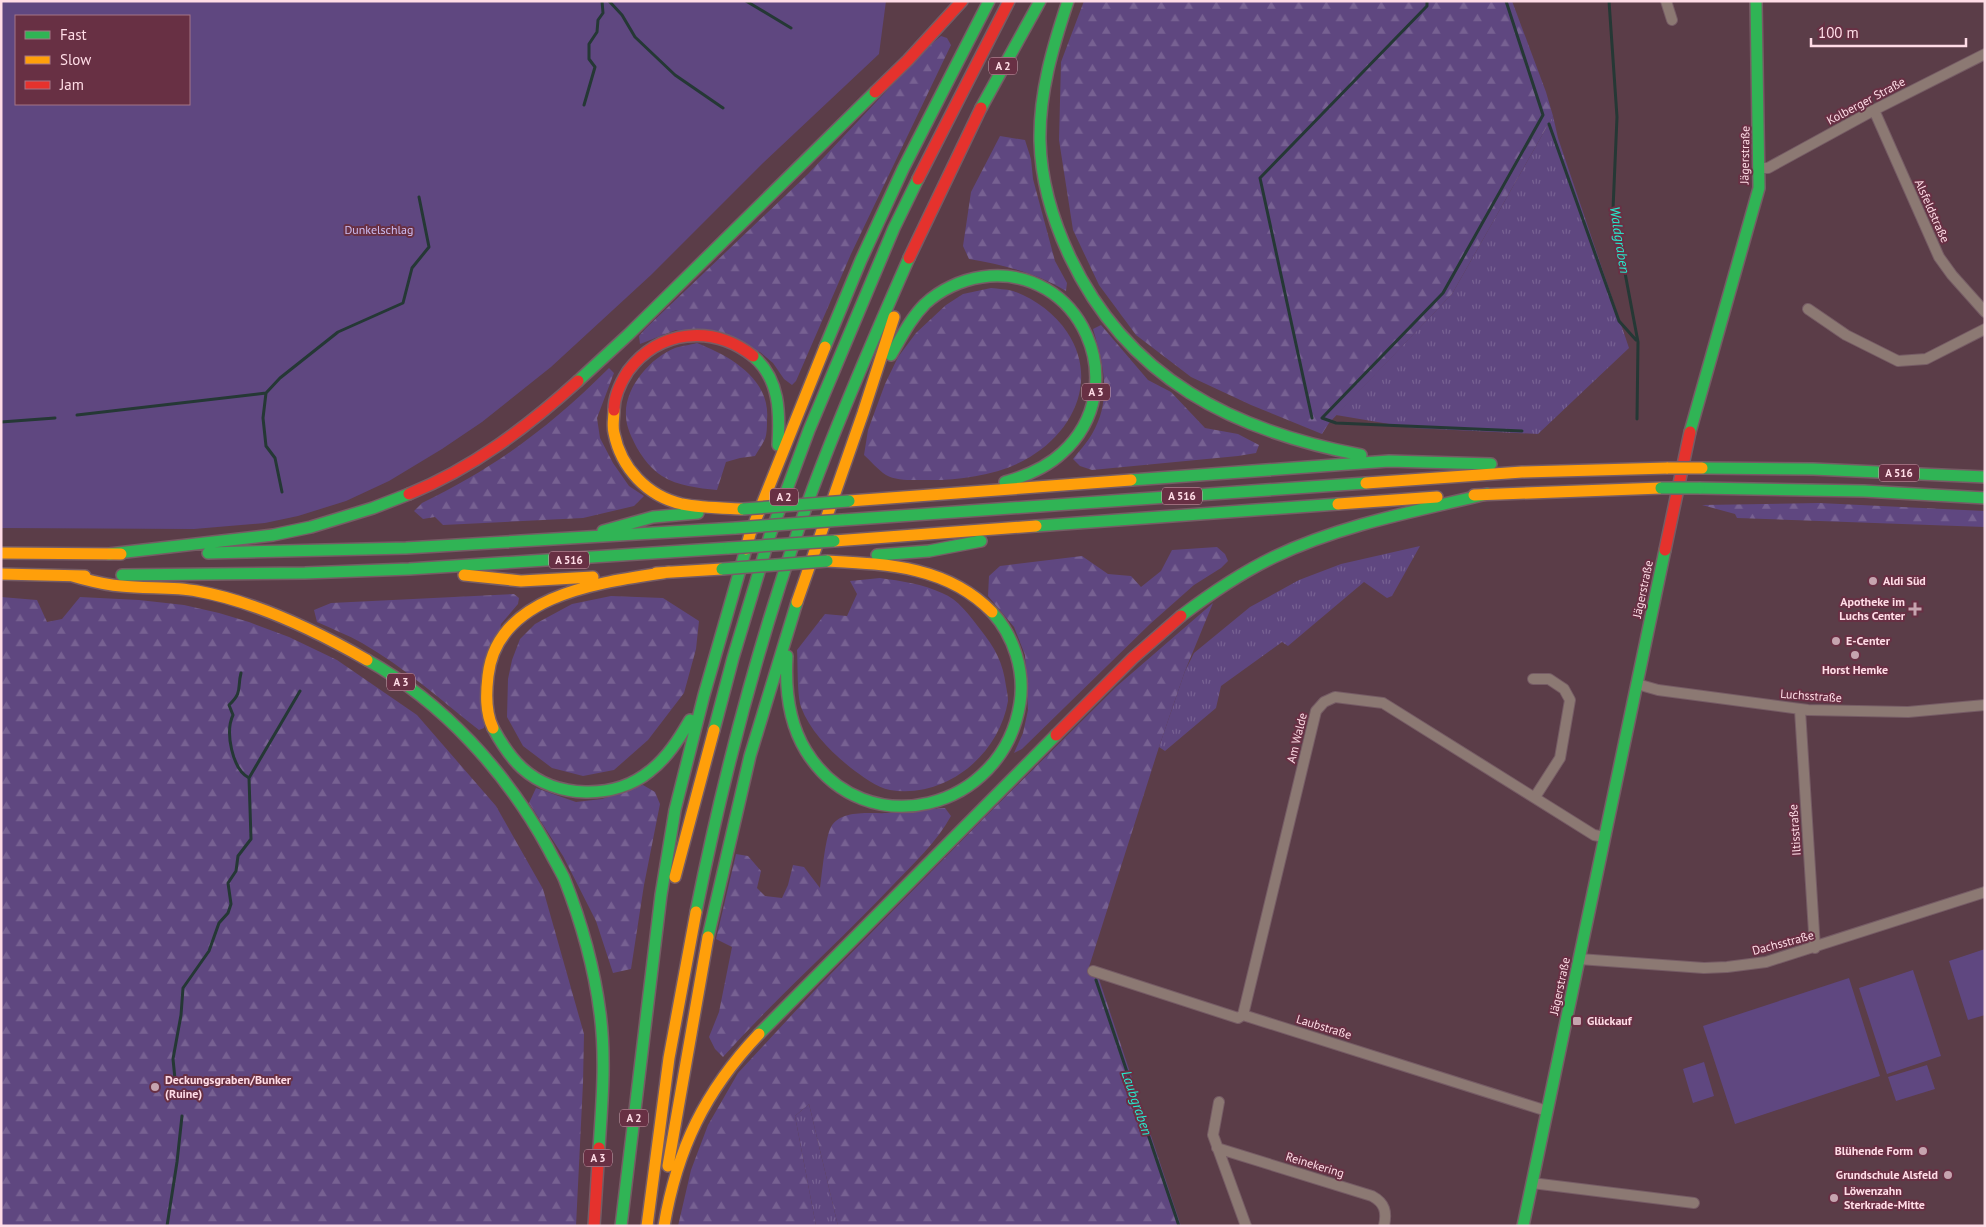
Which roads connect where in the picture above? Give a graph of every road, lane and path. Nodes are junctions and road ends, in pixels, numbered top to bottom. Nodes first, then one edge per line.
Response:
1 (962, 1) edge
2 (989, 1) edge
3 (1009, 1) edge
4 (1040, 1) edge
5 (1068, 1) edge
6 (1666, 1) edge
7 (1756, 1) edge
8 (1672, 20) dead end
9 (1985, 54) edge
10 (1874, 110) junction
11 (1760, 168) junction
12 (921, 230) junction
13 (1808, 309) dead end
14 (1985, 312) edge
15 (1985, 329) edge
16 (871, 391) junction
17 (1389, 461) junction
18 (777, 463) junction
19 (1522, 472) junction
20 (1985, 477) edge
21 (969, 491) junction
22 (1487, 494) junction
23 (1985, 498) edge
24 (742, 509) junction
25 (1043, 526) junction
26 (578, 539) junction
27 (1, 553) edge
28 (109, 554) junction
29 (827, 561) junction
30 (408, 569) junction
31 (669, 572) junction
32 (1, 574) edge
33 (72, 576) junction
34 (795, 609) junction
35 (1533, 679) dead end
36 (1637, 684) junction
37 (704, 695) junction
38 (1985, 705) edge
39 (1800, 710) junction
40 (1534, 797) junction
41 (1604, 837) junction
42 (1985, 892) edge
43 (1815, 948) junction
44 (1579, 959) junction
45 (1093, 971) dead end
46 (1243, 1015) junction
47 (646, 1023) junction
48 (1219, 1102) dead end
49 (1547, 1111) junction
50 (1217, 1148) junction
51 (1532, 1183) junction
52 (1694, 1203) dead end
53 (594, 1226) edge
54 (621, 1226) edge
55 (647, 1226) edge
56 (659, 1226) edge
57 (664, 1226) edge
58 (1246, 1226) edge
59 (1384, 1226) edge
60 (1523, 1226) edge

1 - 28 main road
2 - 18 main road
3 - 47 main road, A 2
4 - 12 main road, A 2
5 - 17 main road
6 - 8 street
7 - 11 main road, Jägerstraße
9 - 10 street, Kolberger Straße
10 - 11 street, Kolberger Straße
10 - 14 street, Alsfeldstraße
11 - 36 main road, Jägerstraße
12 - 16 main road
12 - 55 main road, A 2
13 - 15 street
16 - 21 main road, A 3
16 - 34 main road
17 - 19 main road
17 - 21 main road
18 - 24 main road
18 - 37 main road
19 - 20 main road, A 516, bridge
19 - 26 main road, A 516, bridge
21 - 24 main road, A 3, bridge
22 - 23 main road, A 516, bridge
22 - 25 main road, A 516
22 - 57 main road
24 - 26 main road
25 - 29 main road
25 - 30 main road, A 516, bridge
26 - 28 main road
27 - 28 main road
29 - 31 main road, bridge
29 - 34 main road
30 - 31 main road
30 - 33 main road, A 516
31 - 37 main road
32 - 33 main road, A 3
33 - 53 main road, A 3
34 - 56 main road
35 - 40 street
36 - 39 street, Luchsstraße
36 - 41 main road, Jägerstraße
37 - 47 main road
38 - 39 street, Luchsstraße
39 - 43 street, Iltisstraße
40 - 41 street, Am Walde
40 - 46 street, Am Walde
41 - 44 main road, Jägerstraße
42 - 43 street, Dachsstraße
43 - 44 street, Dachsstraße
44 - 49 main road, Jägerstraße
45 - 46 street, Laubstraße
46 - 49 street, Laubstraße
47 - 54 main road, A 2
48 - 50 street
49 - 51 main road, Jägerstraße
50 - 58 street
50 - 59 street, Reinekering
51 - 52 street
51 - 60 main road, Jägerstraße

